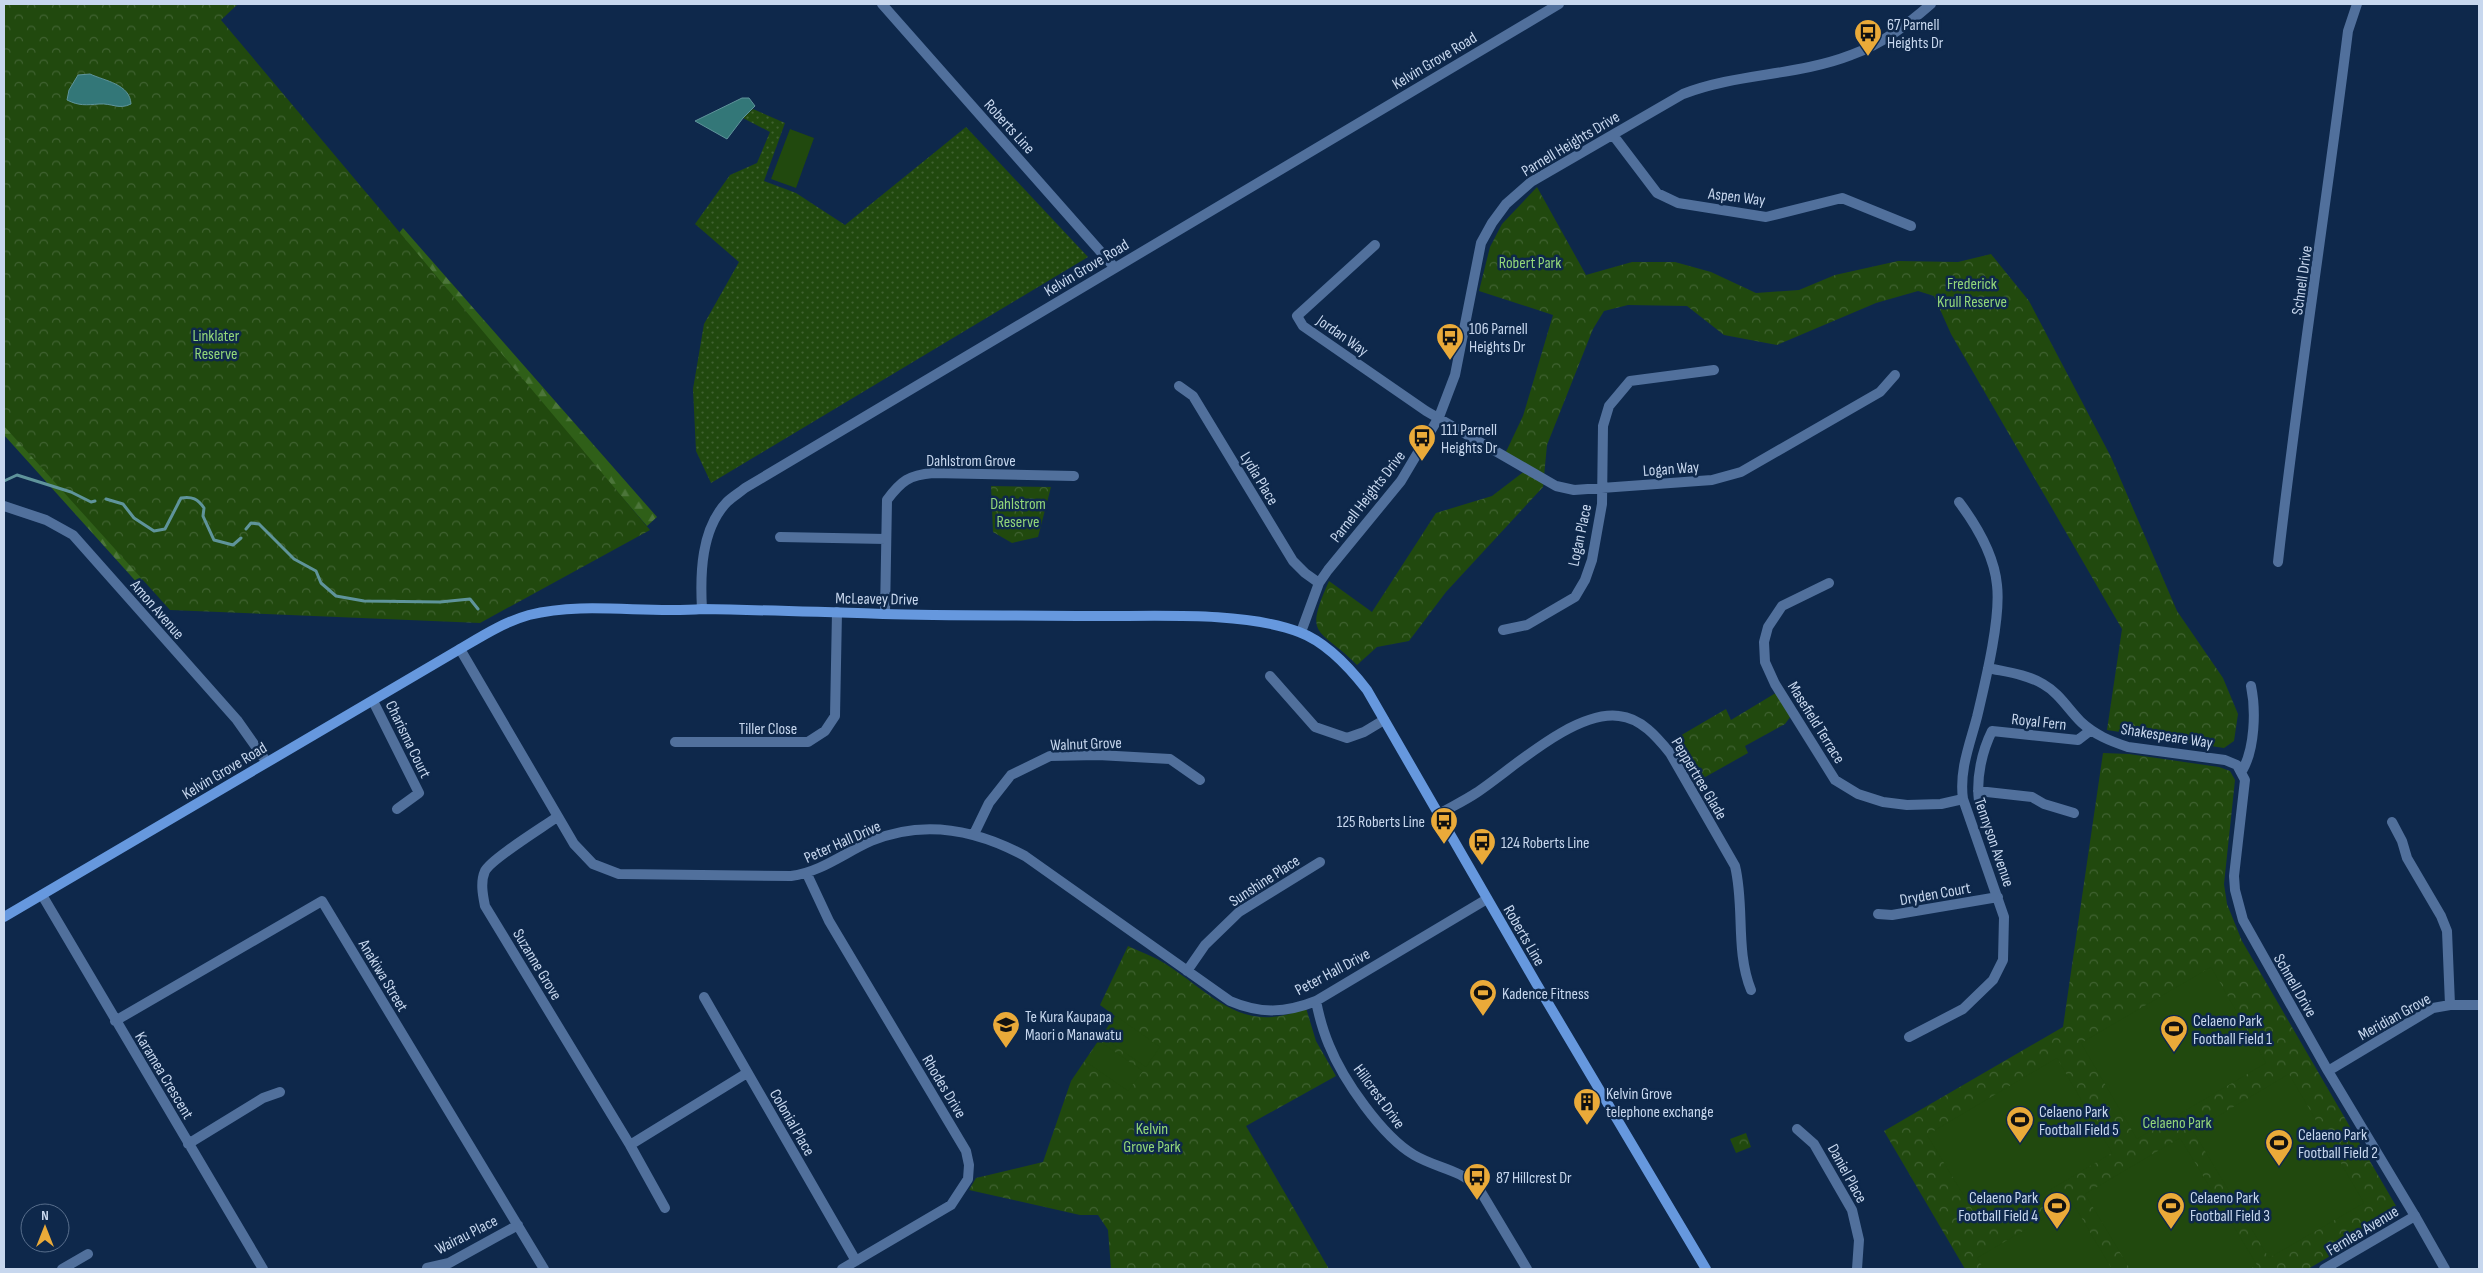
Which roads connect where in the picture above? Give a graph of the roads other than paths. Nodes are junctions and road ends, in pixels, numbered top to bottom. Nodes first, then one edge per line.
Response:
1 (882, 4) edge
2 (1559, 4) edge
3 (1931, 4) edge
4 (2357, 4) edge
5 (1613, 135) junction
6 (1911, 226) dead end
7 (1375, 245) dead end
8 (1115, 268) junction
9 (1714, 370) dead end
10 (1896, 375) dead end
11 (1180, 386) dead end
12 (1439, 418) junction
13 (1074, 476) dead end
14 (1603, 488) junction
15 (1959, 502) dead end
16 (4, 506) edge
17 (780, 536) dead end
18 (886, 539) junction
19 (2278, 562) dead end
20 (1319, 583) junction
21 (1829, 583) dead end
22 (702, 609) junction
23 (836, 612) junction
24 (884, 614) junction
25 (1503, 630) dead end
26 (1300, 632) junction
27 (460, 649) junction
28 (1988, 668) junction
29 (1270, 676) dead end
30 (2252, 686) dead end
31 (373, 701) junction
32 (1384, 720) junction
33 (2091, 730) junction
34 (675, 742) dead end
35 (266, 761) junction
36 (2242, 771) junction
37 (1200, 780) dead end
38 (1963, 799) junction
39 (396, 810) dead end
40 (2074, 813) dead end
41 (1439, 814) junction
42 (557, 817) junction
43 (2392, 822) dead end
44 (974, 834) junction
45 (1320, 862) dead end
46 (808, 874) junction
47 (42, 895) junction
48 (1998, 897) junction
49 (1487, 899) junction
50 (1878, 914) dead end
51 (4, 917) edge
52 (1187, 971) junction
53 (1751, 990) dead end
54 (704, 997) dead end
55 (1316, 1001) junction
56 (2450, 1005) junction
57 (2479, 1005) edge
58 (115, 1021) junction
59 (1909, 1037) dead end
60 (2328, 1071) junction
61 (747, 1073) junction
62 (280, 1092) dead end
63 (1797, 1129) dead end
64 (188, 1144) junction
65 (630, 1145) junction
66 (665, 1208) dead end
67 (2414, 1216) junction
68 (518, 1225) junction
69 (88, 1254) dead end
70 (856, 1261) junction
71 (428, 1268) dead end
72 (62, 1269) edge
73 (263, 1269) edge
74 (544, 1269) edge
75 (842, 1269) edge
76 (1527, 1269) edge
77 (1706, 1269) edge
78 (1857, 1269) edge
79 (2324, 1269) edge
80 (2445, 1269) edge

1 - 8 street, Roberts Line
2 - 8 street, Kelvin Grove Road
3 - 5 street, Parnell Heights Drive
4 - 19 street, Schnell Drive
5 - 6 street, Aspen Way
5 - 12 street, Parnell Heights Drive
7 - 12 street, Jordan Way
8 - 22 street, Kelvin Grove Road
9 - 14 street, Logan Place
10 - 14 street, Logan Way
11 - 20 street, Lydia Place
12 - 14 street, Logan Way
12 - 20 street, Parnell Heights Drive
13 - 18 street, Dahlstrom Grove
14 - 25 street, Logan Place
15 - 28 street, Tennyson Avenue
16 - 35 street, Amon Avenue
17 - 18 street
18 - 24 street, Dahlstrom Grove
20 - 26 street, Parnell Heights Drive
21 - 38 street, Masefield Terrace
22 - 23 main road, McLeavey Drive
22 - 27 main road, McLeavey Drive
23 - 24 main road, McLeavey Drive
23 - 34 street, Tiller Close
24 - 26 main road, McLeavey Drive
26 - 32 main road, Roberts Line
27 - 31 main road, Kelvin Grove Road
27 - 42 street, Peter Hall Drive
28 - 33 street, Shakespeare Way
28 - 38 street, Tennyson Avenue
29 - 32 street
30 - 36 street, Schnell Drive
31 - 35 main road, Kelvin Grove Road
31 - 39 street, Charisma Court
32 - 41 main road, Roberts Line
33 - 36 street, Shakespeare Way
33 - 40 street, Royal Fern
35 - 47 main road, Kelvin Grove Road
36 - 60 street, Schnell Drive
37 - 44 street, Walnut Grove
38 - 48 street, Tennyson Avenue
41 - 49 main road, Roberts Line
41 - 53 street, Peppertree Glade
42 - 46 street, Peter Hall Drive
42 - 65 street, Suzanne Grove
43 - 56 street
44 - 46 street, Peter Hall Drive
44 - 52 street, Peter Hall Drive
45 - 52 street, Sunshine Place
46 - 70 street, Rhodes Drive
47 - 51 main road, Kelvin Grove Road
47 - 58 street, Karamea Crescent
48 - 50 street, Dryden Court
48 - 59 street, Tennyson Avenue
49 - 55 street, Peter Hall Drive
49 - 77 main road, Roberts Line
52 - 55 street, Peter Hall Drive
54 - 61 street, Colonial Place
55 - 76 street, Hillcrest Drive
56 - 57 street, Meridian Grove
56 - 60 street, Meridian Grove
58 - 64 street, Karamea Crescent
58 - 68 street, Anakiwa Street
60 - 67 street, Schnell Drive
61 - 65 street
61 - 70 street, Colonial Place
62 - 64 street
63 - 78 street, Daniel Place
64 - 73 street, Karamea Crescent
65 - 66 street, Suzanne Grove
67 - 79 street, Fernlea Avenue
67 - 80 street, Schnell Drive
68 - 71 street, Wairau Place
68 - 74 street, Anakiwa Street
69 - 72 street
70 - 75 street, Rhodes Drive

